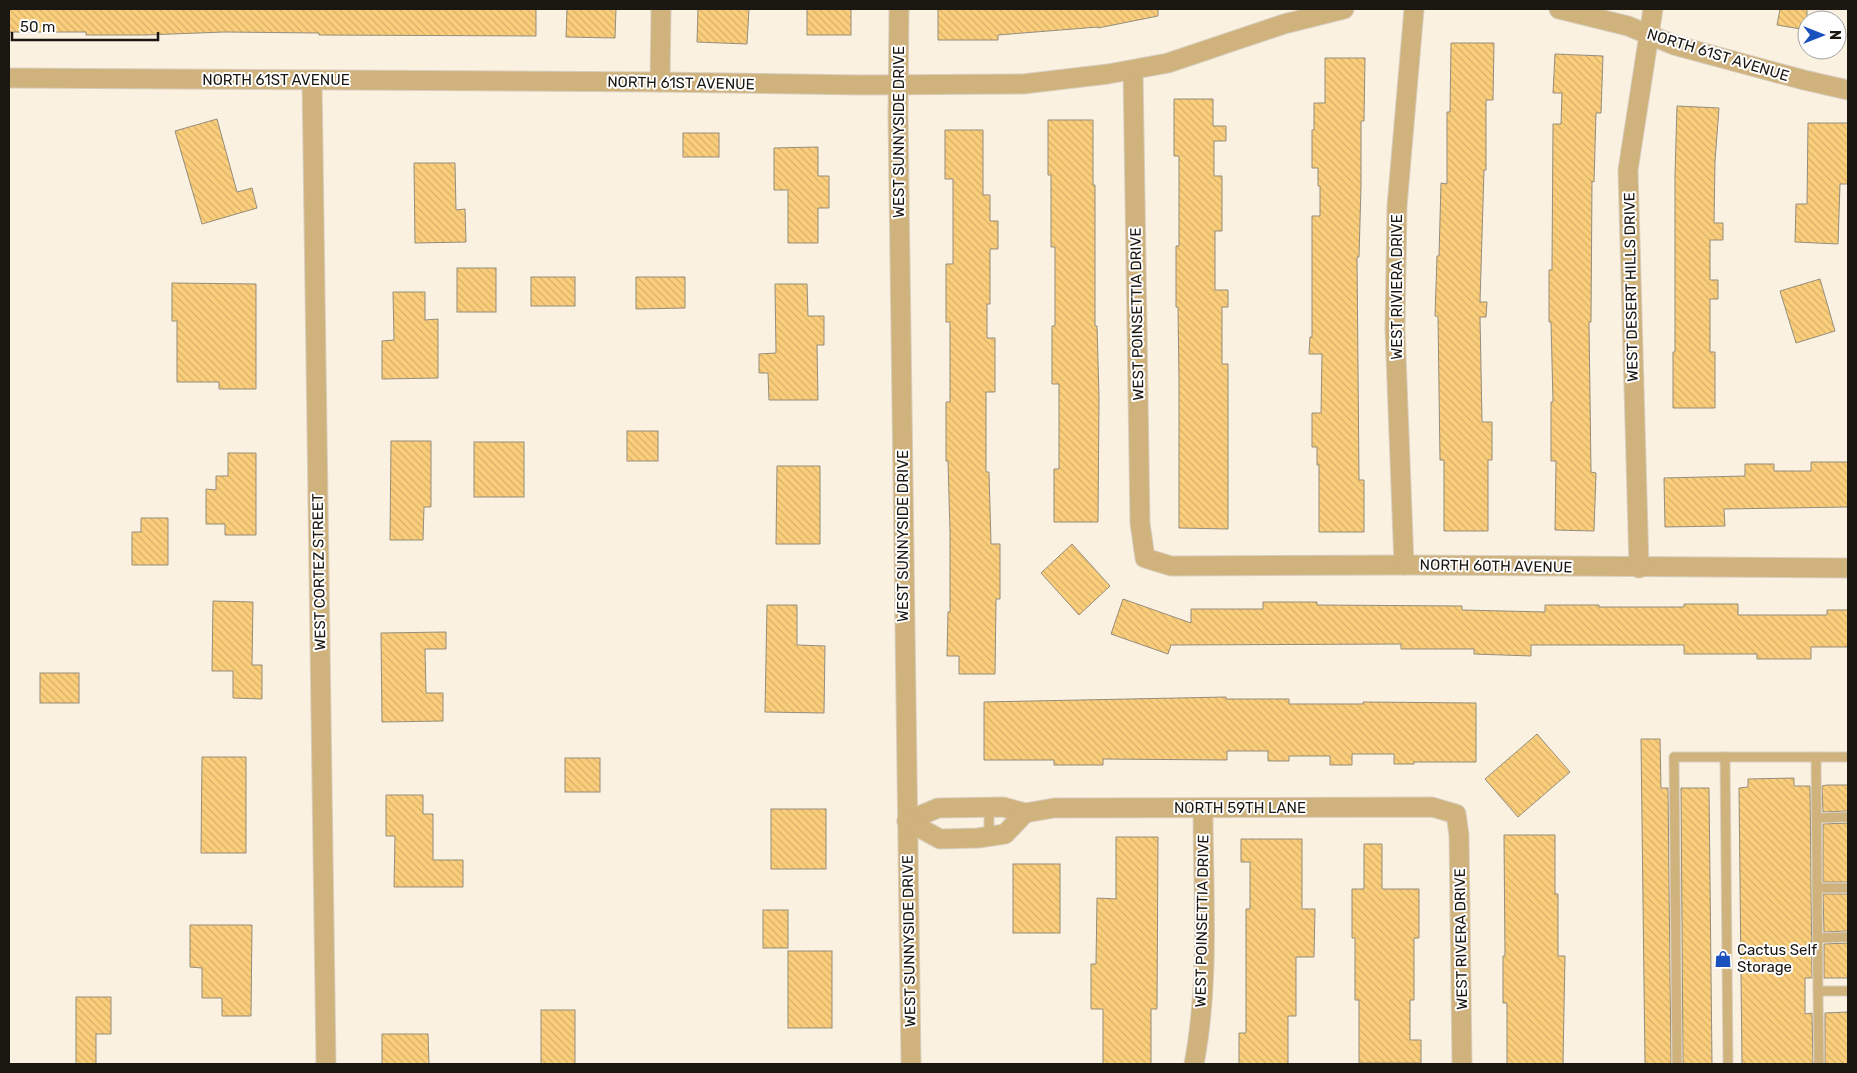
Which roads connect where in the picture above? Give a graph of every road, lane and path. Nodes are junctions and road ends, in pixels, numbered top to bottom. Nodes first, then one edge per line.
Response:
1 (660, 9) edge
2 (899, 9) edge
3 (1344, 9) edge
4 (1414, 9) edge
5 (1559, 9) edge
6 (1653, 9) edge
7 (1650, 35) junction
8 (1133, 70) junction
9 (9, 78) edge
10 (312, 80) junction
11 (660, 82) junction
12 (898, 85) junction
13 (1848, 90) edge
14 (1145, 558) joint
15 (1404, 565) junction
16 (1639, 568) junction
17 (1848, 568) edge
18 (1725, 756) junction
19 (1816, 757) junction
20 (1848, 757) edge
21 (989, 807) junction
22 (1203, 808) junction
23 (1025, 813) junction
24 (1456, 814) joint
25 (1848, 817) edge
26 (1817, 818) junction
27 (907, 821) junction
28 (989, 836) junction
29 (1817, 888) junction
30 (1848, 888) edge
31 (1848, 937) edge
32 (1817, 938) junction
33 (1818, 991) junction
34 (1848, 991) edge
35 (326, 1064) edge
36 (911, 1064) edge
37 (1194, 1064) edge
38 (1462, 1064) edge
39 (1676, 1064) edge
40 (1728, 1064) edge
41 (1819, 1064) edge

1 - 11 street
2 - 12 street, WEST SUNNYSIDE DRIVE
3 - 8 street, NORTH 61ST AVENUE
4 - 15 street, WEST RIVIERA DRIVE
5 - 7 street, NORTH 61ST AVENUE
6 - 7 street, WEST DESERT HILLS DRIVE
7 - 13 street, NORTH 61ST AVENUE
7 - 16 street, WEST DESERT HILLS DRIVE
8 - 12 street, NORTH 61ST AVENUE
8 - 14 street, WEST POINSETTIA DRIVE
9 - 10 street, NORTH 61ST AVENUE
10 - 11 street, NORTH 61ST AVENUE
10 - 35 street, WEST CORTEZ STREET
11 - 12 street, NORTH 61ST AVENUE
12 - 27 street, WEST SUNNYSIDE DRIVE
14 - 15 street, NORTH 60TH AVENUE
15 - 16 street, NORTH 60TH AVENUE
16 - 17 street, NORTH 60TH AVENUE
18 - 19 lane
18 - 39 lane
18 - 40 lane
19 - 20 lane
19 - 26 lane
21 - 23 street, NORTH 59TH LANE
21 - 27 street, NORTH 59TH LANE
21 - 28 lane
22 - 23 street, NORTH 59TH LANE
22 - 24 street, NORTH 59TH LANE
22 - 37 street, WEST POINSETTIA DRIVE
23 - 28 street
24 - 38 street, WEST RIVERA DRIVE
25 - 26 lane
26 - 29 lane
27 - 28 street
27 - 36 street, WEST SUNNYSIDE DRIVE
29 - 30 lane
29 - 32 lane
31 - 32 lane
32 - 33 lane
33 - 34 lane
33 - 41 lane

